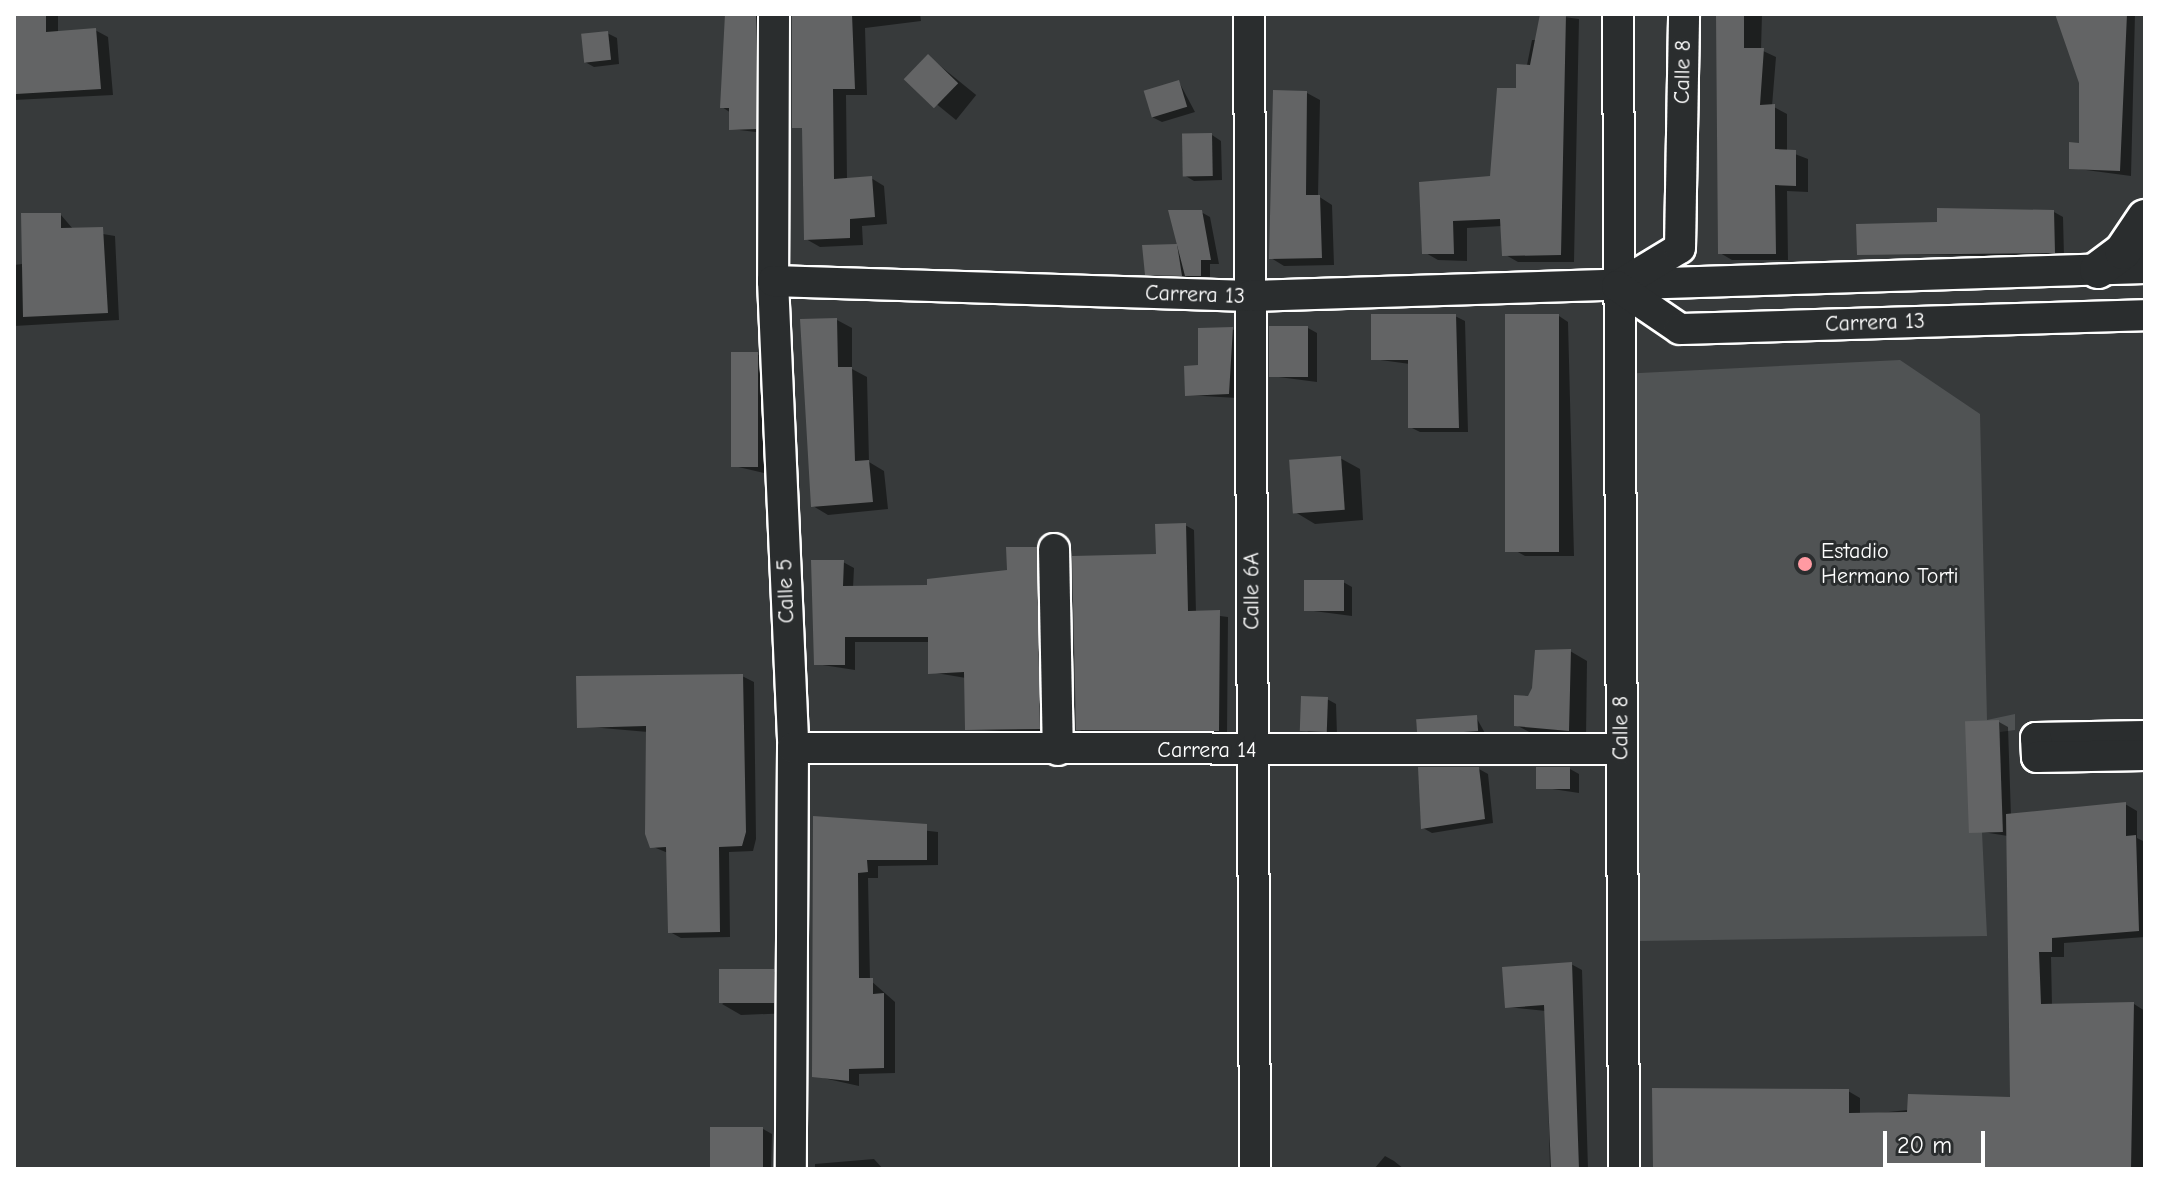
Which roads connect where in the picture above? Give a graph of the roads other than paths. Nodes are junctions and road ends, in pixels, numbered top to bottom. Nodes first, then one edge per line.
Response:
1 (774, 14) edge
2 (1249, 14) edge
3 (1618, 14) edge
4 (1684, 14) edge
5 (2145, 218) edge
6 (2145, 268) edge
7 (2098, 270) junction
8 (773, 281) junction
9 (1617, 286) junction
10 (1250, 296) junction
11 (2145, 315) edge
12 (1054, 549) dead end
13 (2145, 736) edge
14 (793, 748) junction
15 (1621, 749) junction
16 (1058, 750) junction
17 (1253, 751) junction
18 (2145, 755) edge
19 (791, 1169) edge
20 (1255, 1169) edge
21 (1624, 1169) edge

1 - 8 street, Calle 5
2 - 10 street, Calle 6A
3 - 9 street, Calle 8
4 - 9 street, Calle 8
5 - 7 street
6 - 7 street, Carrera 13
7 - 9 street, Carrera 13
8 - 10 street, Carrera 13
8 - 14 street, Calle 5
9 - 10 street, Carrera 13
9 - 11 street, Carrera 13
9 - 15 street, Calle 8
10 - 17 street, Calle 6A
12 - 16 street
13 - 18 street
14 - 16 street, Carrera 14
14 - 19 street, Calle 5
15 - 17 street, Carrera 14
15 - 21 street, Calle 8
16 - 17 street, Carrera 14
17 - 20 street, Calle 6A

